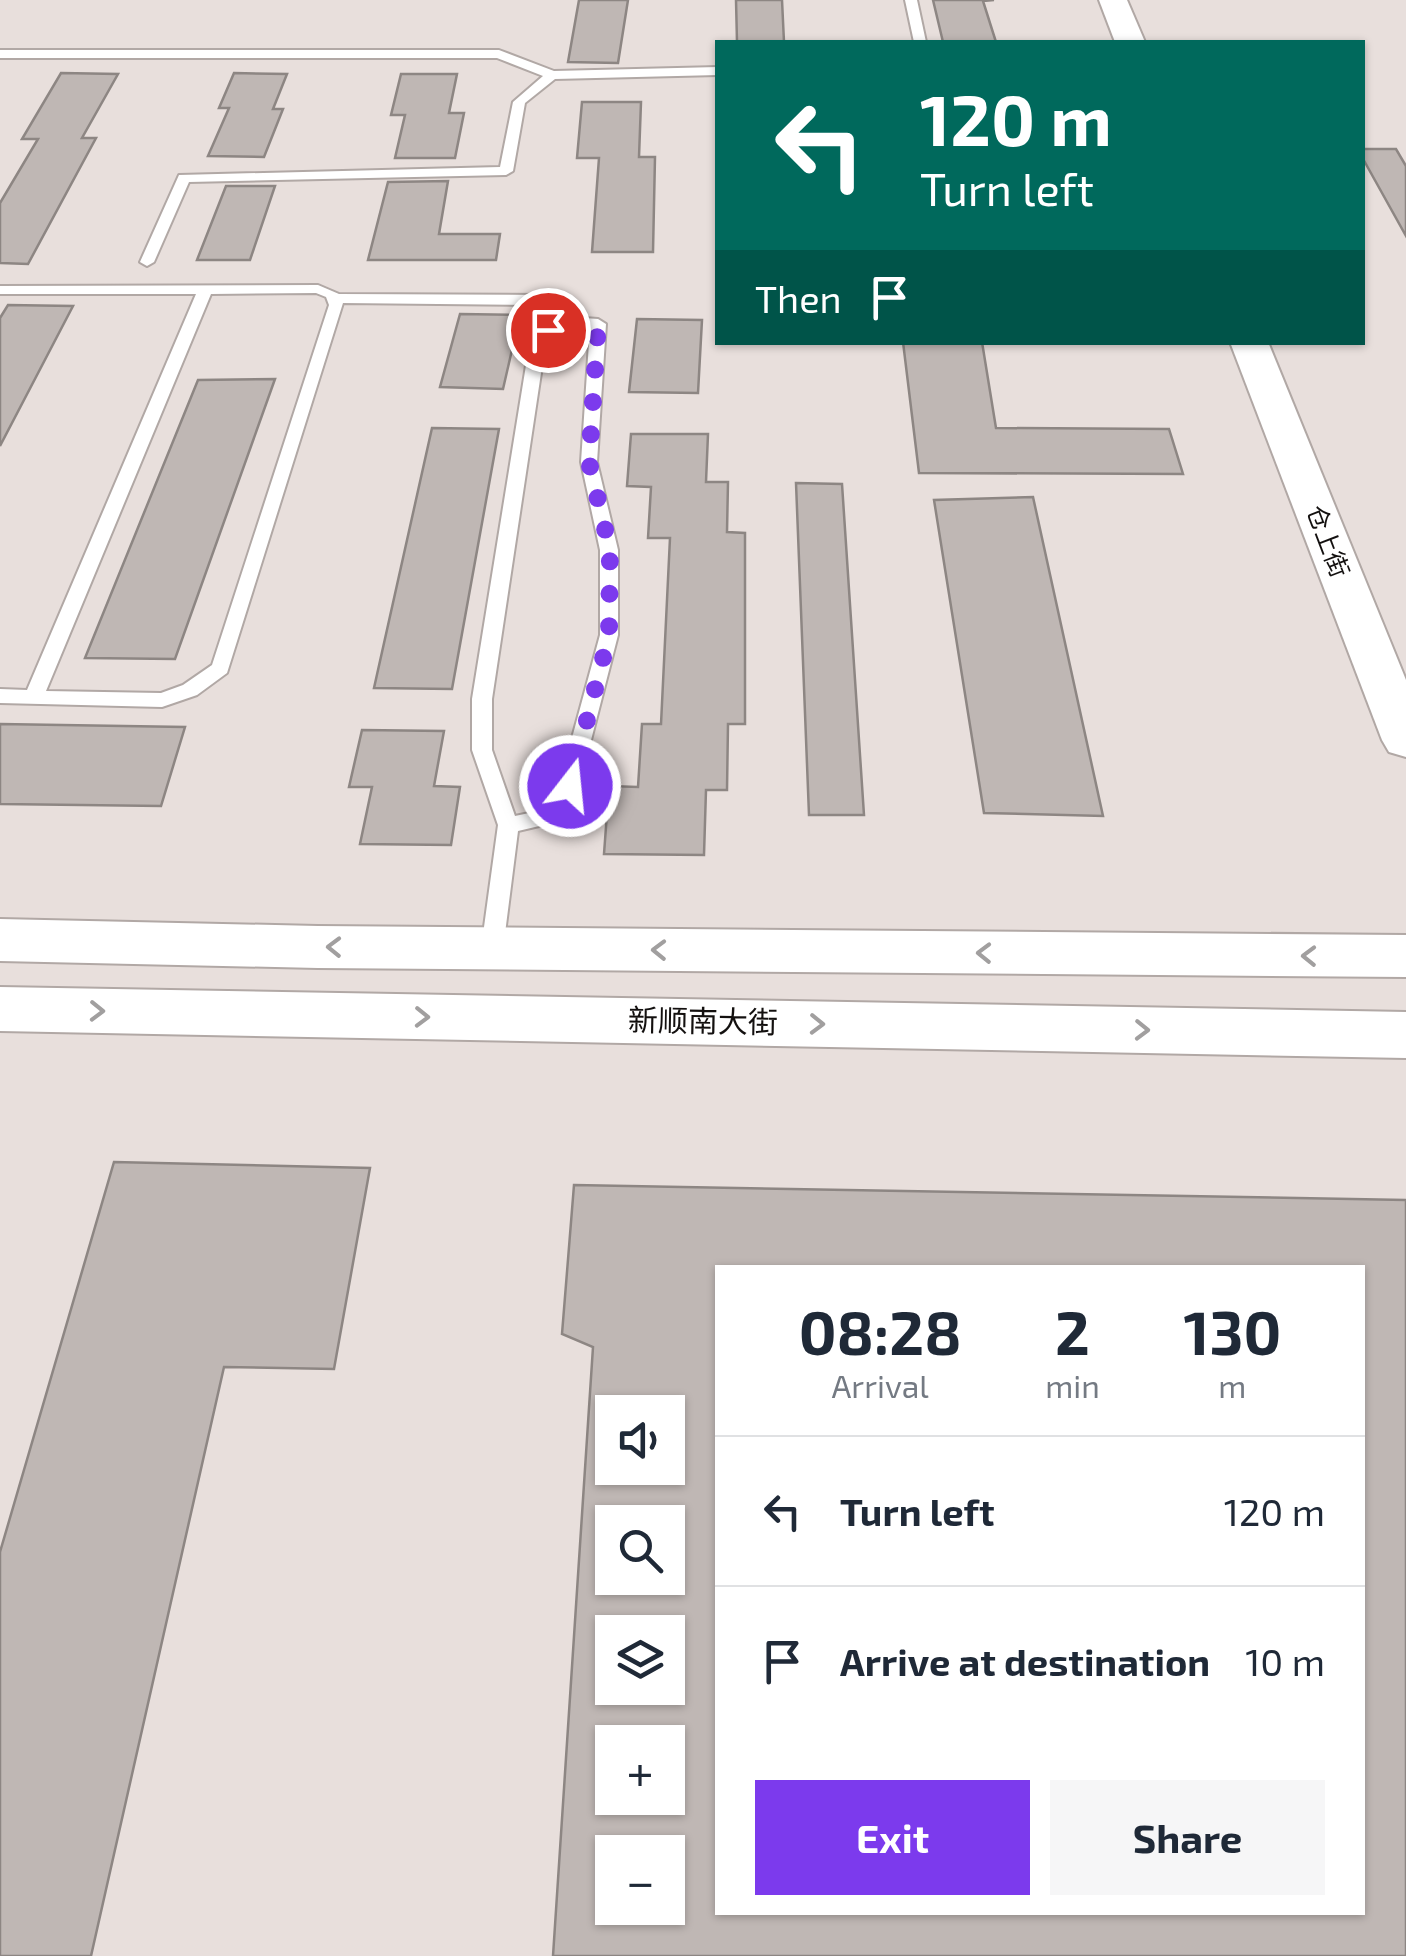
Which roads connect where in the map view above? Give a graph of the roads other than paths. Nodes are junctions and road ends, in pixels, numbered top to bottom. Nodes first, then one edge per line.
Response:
1 (911, 0) edge
2 (1113, 0) edge
3 (920, 40) edge
4 (1129, 40) edge
5 (0, 54) edge
6 (715, 71) edge
7 (552, 74) junction
8 (147, 262) dead end
9 (0, 290) edge
10 (206, 290) junction
11 (334, 298) junction
12 (544, 300) dead end
13 (1250, 345) edge
14 (0, 696) edge
15 (34, 697) junction
16 (1406, 740) edge
17 (508, 825) junction
18 (0, 940) edge
19 (492, 948) junction
20 (1406, 956) edge
21 (0, 1009) edge
22 (1406, 1035) edge

1 - 3 lane
2 - 4 main road
5 - 7 lane
6 - 7 lane
7 - 8 lane
9 - 10 lane
10 - 11 lane
10 - 15 lane
11 - 12 lane
11 - 15 lane
13 - 16 main road, 仓上街
14 - 15 lane
17 - 17 lane
17 - 19 lane
19 -> 18 main road
20 -> 19 main road
21 -> 22 main road, 新顺南大街

